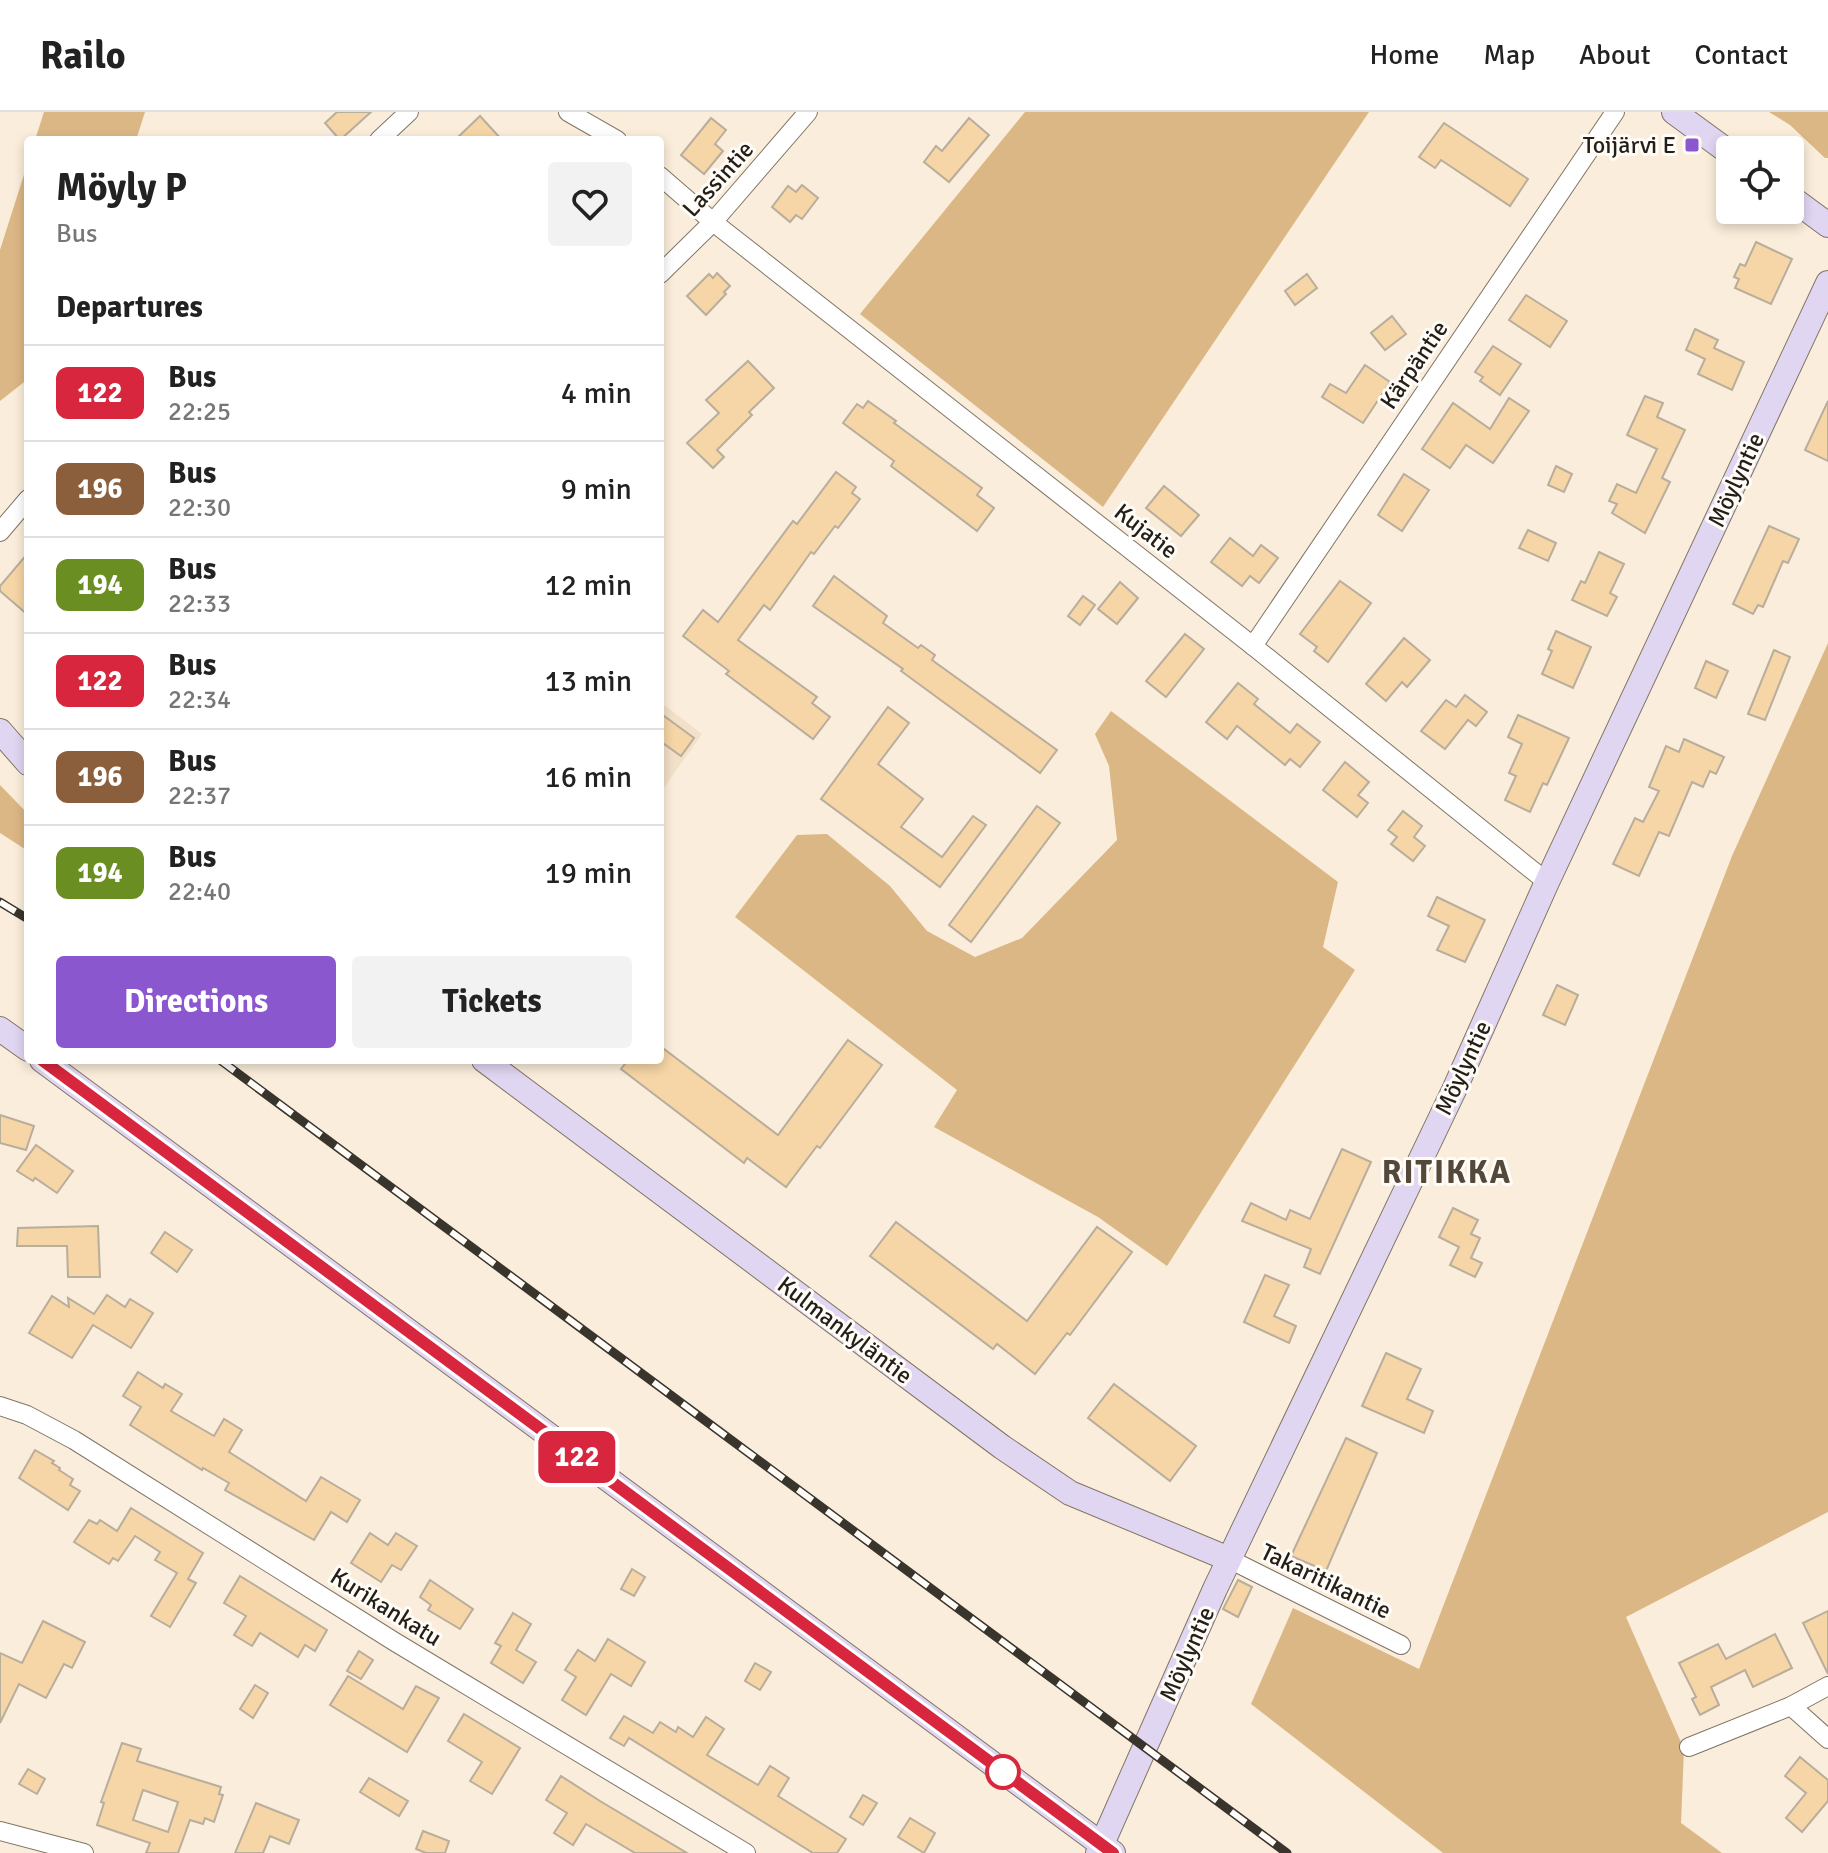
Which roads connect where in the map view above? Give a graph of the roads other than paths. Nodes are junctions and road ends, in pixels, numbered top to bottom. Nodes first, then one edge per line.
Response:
1 (409, 112) edge
2 (568, 112) edge
3 (808, 112) edge
4 (1615, 112) edge
5 (1674, 112) edge
6 (383, 136) edge
7 (610, 136) edge
8 (1716, 143) edge
9 (664, 179) edge
10 (1804, 207) edge
11 (713, 222) junction
12 (1828, 225) edge
13 (664, 270) edge
14 (1828, 283) edge
15 (24, 504) edge
16 (0, 532) edge
17 (1253, 646) junction
18 (0, 731) edge
19 (24, 758) edge
20 (1547, 882) junction
21 (0, 1029) edge
22 (24, 1046) edge
23 (47, 1064) edge
24 (489, 1064) edge
25 (0, 1406) edge
26 (1229, 1559) junction
27 (1401, 1645) dead end
28 (1828, 1686) edge
29 (1791, 1706) junction
30 (1828, 1739) edge
31 (1689, 1747) dead end
32 (0, 1831) edge
33 (1104, 1850) edge
34 (84, 1853) edge
35 (746, 1853) edge

1 - 6 street
2 - 7 street
3 - 11 street, Lassintie
4 - 17 street, Kärpäntie
5 - 8 street
9 - 11 street, Kujatie
10 - 12 street
11 - 13 street, Lassintie
11 - 17 street, Kujatie
14 - 20 street, Möylyntie
15 - 16 street
17 - 20 street, Kujatie
18 - 19 street
20 - 26 street, Möylyntie
21 - 22 street
23 - 33 street
24 - 26 street, Kulmankyläntie
25 - 35 street, Kurikankatu
26 - 27 street, Takaritikantie
26 - 33 street, Möylyntie
28 - 29 street
29 - 30 street
29 - 31 street
32 - 34 street

